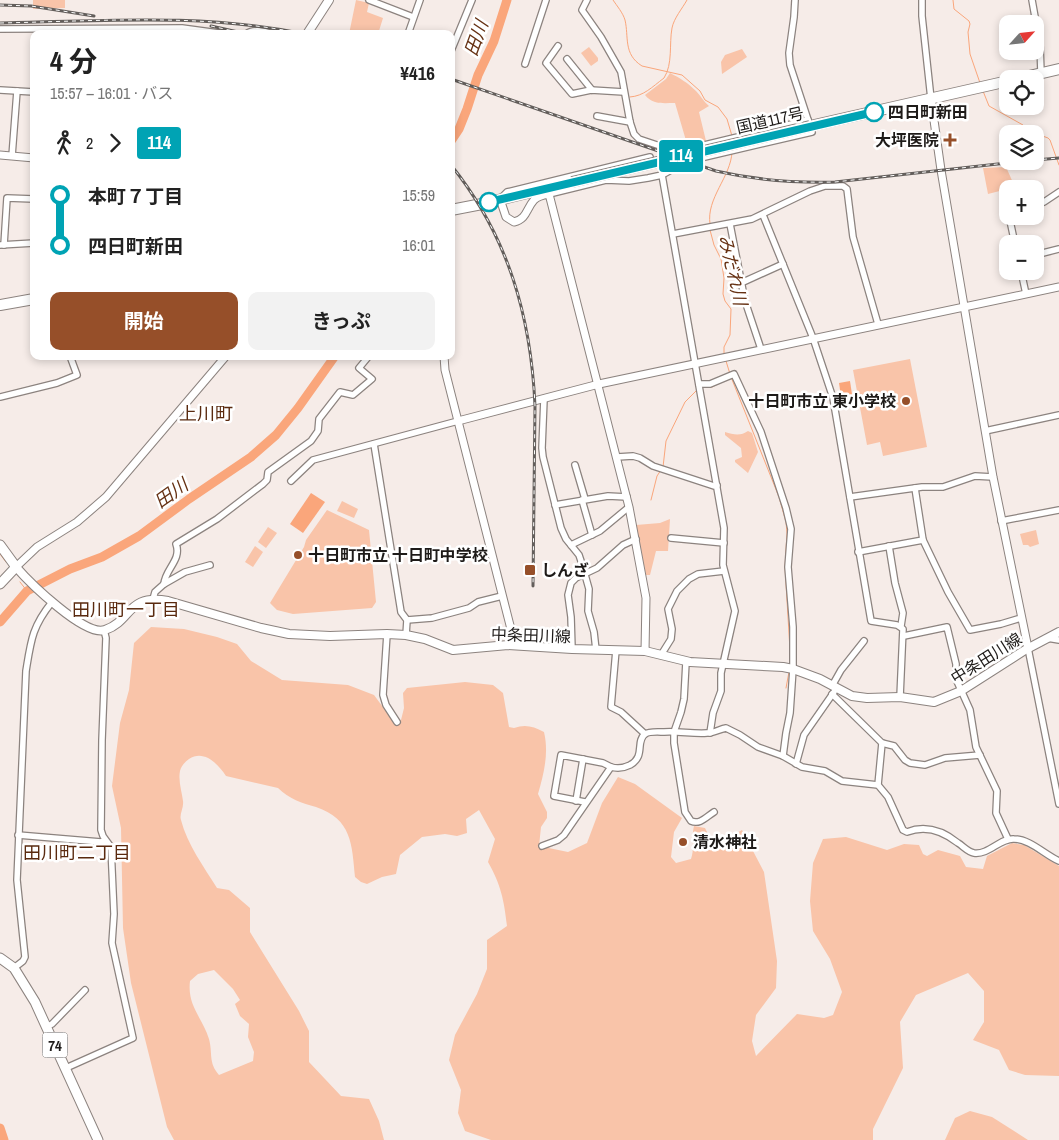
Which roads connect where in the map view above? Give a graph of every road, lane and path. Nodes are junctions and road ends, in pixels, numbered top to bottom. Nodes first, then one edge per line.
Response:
1 (329, 0) edge
2 (369, 0) edge
3 (420, 0) edge
4 (472, 0) edge
5 (546, 0) edge
6 (587, 0) edge
7 (795, 0) edge
8 (922, 0) edge
9 (1032, 0) edge
10 (384, 2) edge
11 (413, 17) junction
12 (0, 29) edge
13 (30, 30) edge
14 (99, 30) edge
15 (197, 30) edge
16 (310, 30) edge
17 (409, 30) edge
18 (455, 41) edge
19 (558, 46) dead end
20 (567, 59) dead end
21 (525, 64) dead end
22 (1059, 69) edge
23 (1041, 70) edge
24 (1044, 72) edge
25 (999, 83) edge
26 (0, 90) edge
27 (592, 90) junction
28 (17, 91) junction
29 (30, 92) edge
30 (624, 92) junction
31 (931, 99) junction
32 (597, 116) dead end
33 (630, 122) junction
34 (809, 123) junction
35 (715, 142) junction
36 (719, 154) junction
37 (0, 155) edge
38 (12, 156) junction
39 (650, 157) dead end
40 (30, 158) edge
41 (640, 160) junction
42 (692, 160) dead end
43 (678, 166) dead end
44 (662, 174) junction
45 (644, 178) junction
46 (1059, 192) edge
47 (549, 194) junction
48 (500, 198) junction
49 (30, 199) edge
50 (1044, 202) edge
51 (455, 209) edge
52 (763, 214) junction
53 (730, 224) junction
54 (673, 234) junction
55 (30, 243) edge
56 (2, 245) edge
57 (1059, 249) edge
58 (1044, 253) edge
59 (783, 264) junction
60 (1023, 280) edge
61 (741, 283) junction
62 (1059, 287) edge
63 (1026, 294) junction
64 (30, 299) edge
65 (0, 305) edge
66 (964, 306) junction
67 (878, 324) junction
68 (813, 338) junction
69 (761, 349) junction
70 (71, 360) edge
71 (223, 360) edge
72 (366, 360) edge
73 (444, 360) edge
74 (695, 364) junction
75 (599, 384) junction
76 (699, 384) junction
77 (0, 397) edge
78 (544, 399) junction
79 (1059, 415) edge
80 (458, 422) junction
81 (985, 431) junction
82 (374, 444) junction
83 (617, 457) junction
84 (576, 465) dead end
85 (993, 477) junction
86 (291, 481) dead end
87 (717, 485) junction
88 (915, 488) junction
89 (627, 497) junction
90 (850, 497) junction
91 (584, 500) junction
92 (555, 505) junction
93 (629, 507) junction
94 (1059, 510) edge
95 (1001, 521) junction
96 (592, 535) junction
97 (671, 538) dead end
98 (636, 539) junction
99 (923, 540) junction
100 (724, 543) junction
101 (0, 545) edge
102 (571, 545) junction
103 (889, 546) junction
104 (858, 552) junction
105 (210, 565) dead end
106 (16, 567) junction
107 (724, 571) junction
108 (584, 574) junction
109 (0, 584) edge
110 (164, 584) junction
111 (502, 596) junction
112 (153, 599) junction
113 (52, 602) junction
114 (1022, 618) junction
115 (407, 620) junction
116 (901, 626) junction
117 (104, 630) junction
118 (1059, 632) edge
119 (387, 634) junction
120 (406, 635) junction
121 (904, 636) junction
122 (1047, 638) junction
123 (1059, 640) edge
124 (864, 641) dead end
125 (515, 645) junction
126 (1028, 648) junction
127 (572, 650) junction
128 (596, 650) junction
129 (616, 650) junction
130 (645, 651) junction
131 (661, 655) junction
132 (686, 662) junction
133 (722, 665) junction
134 (793, 669) junction
135 (834, 689) junction
136 (961, 691) junction
137 (900, 697) junction
138 (397, 722) dead end
139 (674, 732) junction
140 (710, 733) junction
141 (644, 734) junction
142 (882, 743) junction
143 (980, 755) junction
144 (783, 756) junction
145 (583, 759) junction
146 (796, 764) junction
147 (611, 767) junction
148 (878, 785) junction
149 (576, 801) junction
150 (585, 802) junction
151 (1059, 804) edge
152 (714, 812) dead end
153 (18, 835) junction
154 (1008, 839) junction
155 (105, 840) junction
156 (542, 846) dead end
157 (1059, 861) edge
158 (0, 958) edge
159 (14, 968) junction
160 (85, 990) dead end
161 (46, 1027) junction
162 (66, 1068) junction
163 (98, 1140) edge

1 - 16 main road
2 - 10 street
3 - 11 street
4 - 18 street
5 - 21 street
6 - 30 street
7 - 34 street
8 - 31 street
9 - 23 street
10 - 11 street
11 - 17 street
12 - 13 street
14 - 15 street
19 - 27 street
20 - 27 street
22 - 24 highway
25 - 31 highway, 国道117号
26 - 28 street
27 - 30 street
28 - 29 street
28 - 38 street
30 - 33 street
31 - 34 highway, 国道117号
31 - 66 street
32 - 33 street
33 - 35 street
34 - 35 street
34 - 36 street
34 - 48 highway, 国道117号, bridge
35 - 36 street
36 - 42 street
37 - 38 street
38 - 40 street
39 - 41 street
41 - 45 street
41 - 48 street
43 - 44 street
44 - 45 street
44 - 54 street
45 - 47 street
46 - 50 street
47 - 48 street
47 - 75 street
48 - 51 highway, 国道117号
49 - 56 street
52 - 53 street
52 - 59 street
52 - 67 street
53 - 54 street
53 - 61 street
54 - 74 street
55 - 56 street
57 - 58 street
59 - 61 street
59 - 68 street
60 - 63 street
61 - 69 street
62 - 63 street
63 - 66 street
64 - 65 highway
66 - 67 street
66 - 81 street
67 - 68 street
68 - 69 street
68 - 90 street
69 - 74 street
70 - 77 street
71 - 106 street
72 - 110 street
73 - 80 street
74 - 75 street
74 - 76 street
75 - 78 street
75 - 83 street
76 - 87 street
76 - 134 street
78 - 80 street
78 - 92 street
79 - 81 street
80 - 82 street
80 - 111 street
81 - 85 street
82 - 86 street
82 - 115 street
83 - 87 street
83 - 89 street
84 - 91 street
85 - 88 street
85 - 95 street
87 - 100 street
88 - 90 street
88 - 99 street
89 - 91 street
89 - 93 street
90 - 104 street
91 - 92 street
91 - 96 street
92 - 102 street
93 - 96 street
93 - 98 street
94 - 95 street
95 - 114 street
96 - 102 street
97 - 100 street
98 - 108 street
98 - 130 street
99 - 103 street
99 - 114 street
100 - 107 street
101 - 106 main road
102 - 108 street
103 - 104 street
103 - 116 street
104 - 116 street
105 - 110 street
106 - 109 main road
106 - 113 main road
107 - 131 street
107 - 133 street
108 - 127 street
108 - 128 street
110 - 112 street
111 - 115 street
111 - 125 street
112 - 117 main road
112 - 119 main road, 中条田川線
113 - 117 main road
113 - 153 street
114 - 126 street
115 - 120 street
116 - 121 street
117 - 155 street
118 - 122 main road, 中条田川線
119 - 120 main road, 中条田川線
119 - 138 street
120 - 125 main road, 中条田川線
121 - 136 street
121 - 137 street
122 - 123 street
122 - 126 main road, 中条田川線
124 - 135 street
125 - 127 main road, 中条田川線
126 - 136 main road, 中条田川線
126 - 151 street
127 - 128 main road, 中条田川線
128 - 129 main road, 中条田川線
129 - 130 main road, 中条田川線
129 - 141 street
130 - 131 main road, 中条田川線
131 - 132 main road, 中条田川線
132 - 133 main road, 中条田川線
132 - 139 street
133 - 134 main road, 中条田川線
133 - 140 street
134 - 135 main road, 中条田川線
134 - 144 street
135 - 137 main road, 中条田川線
135 - 142 street
135 - 146 street
136 - 137 main road, 中条田川線
136 - 143 street
139 - 140 street
139 - 141 street
139 - 152 street
140 - 144 street
141 - 147 street
142 - 143 street
142 - 148 street
143 - 154 street
144 - 146 street
145 - 147 street
145 - 149 street
145 - 149 street
146 - 148 street
147 - 150 street
148 - 154 street
149 - 150 street
150 - 156 street
153 - 155 street
153 - 159 street
154 - 157 street
155 - 162 street
158 - 159 main road, 74
159 - 161 main road, 74
160 - 161 street
161 - 162 main road, 74
162 - 163 main road, 74

